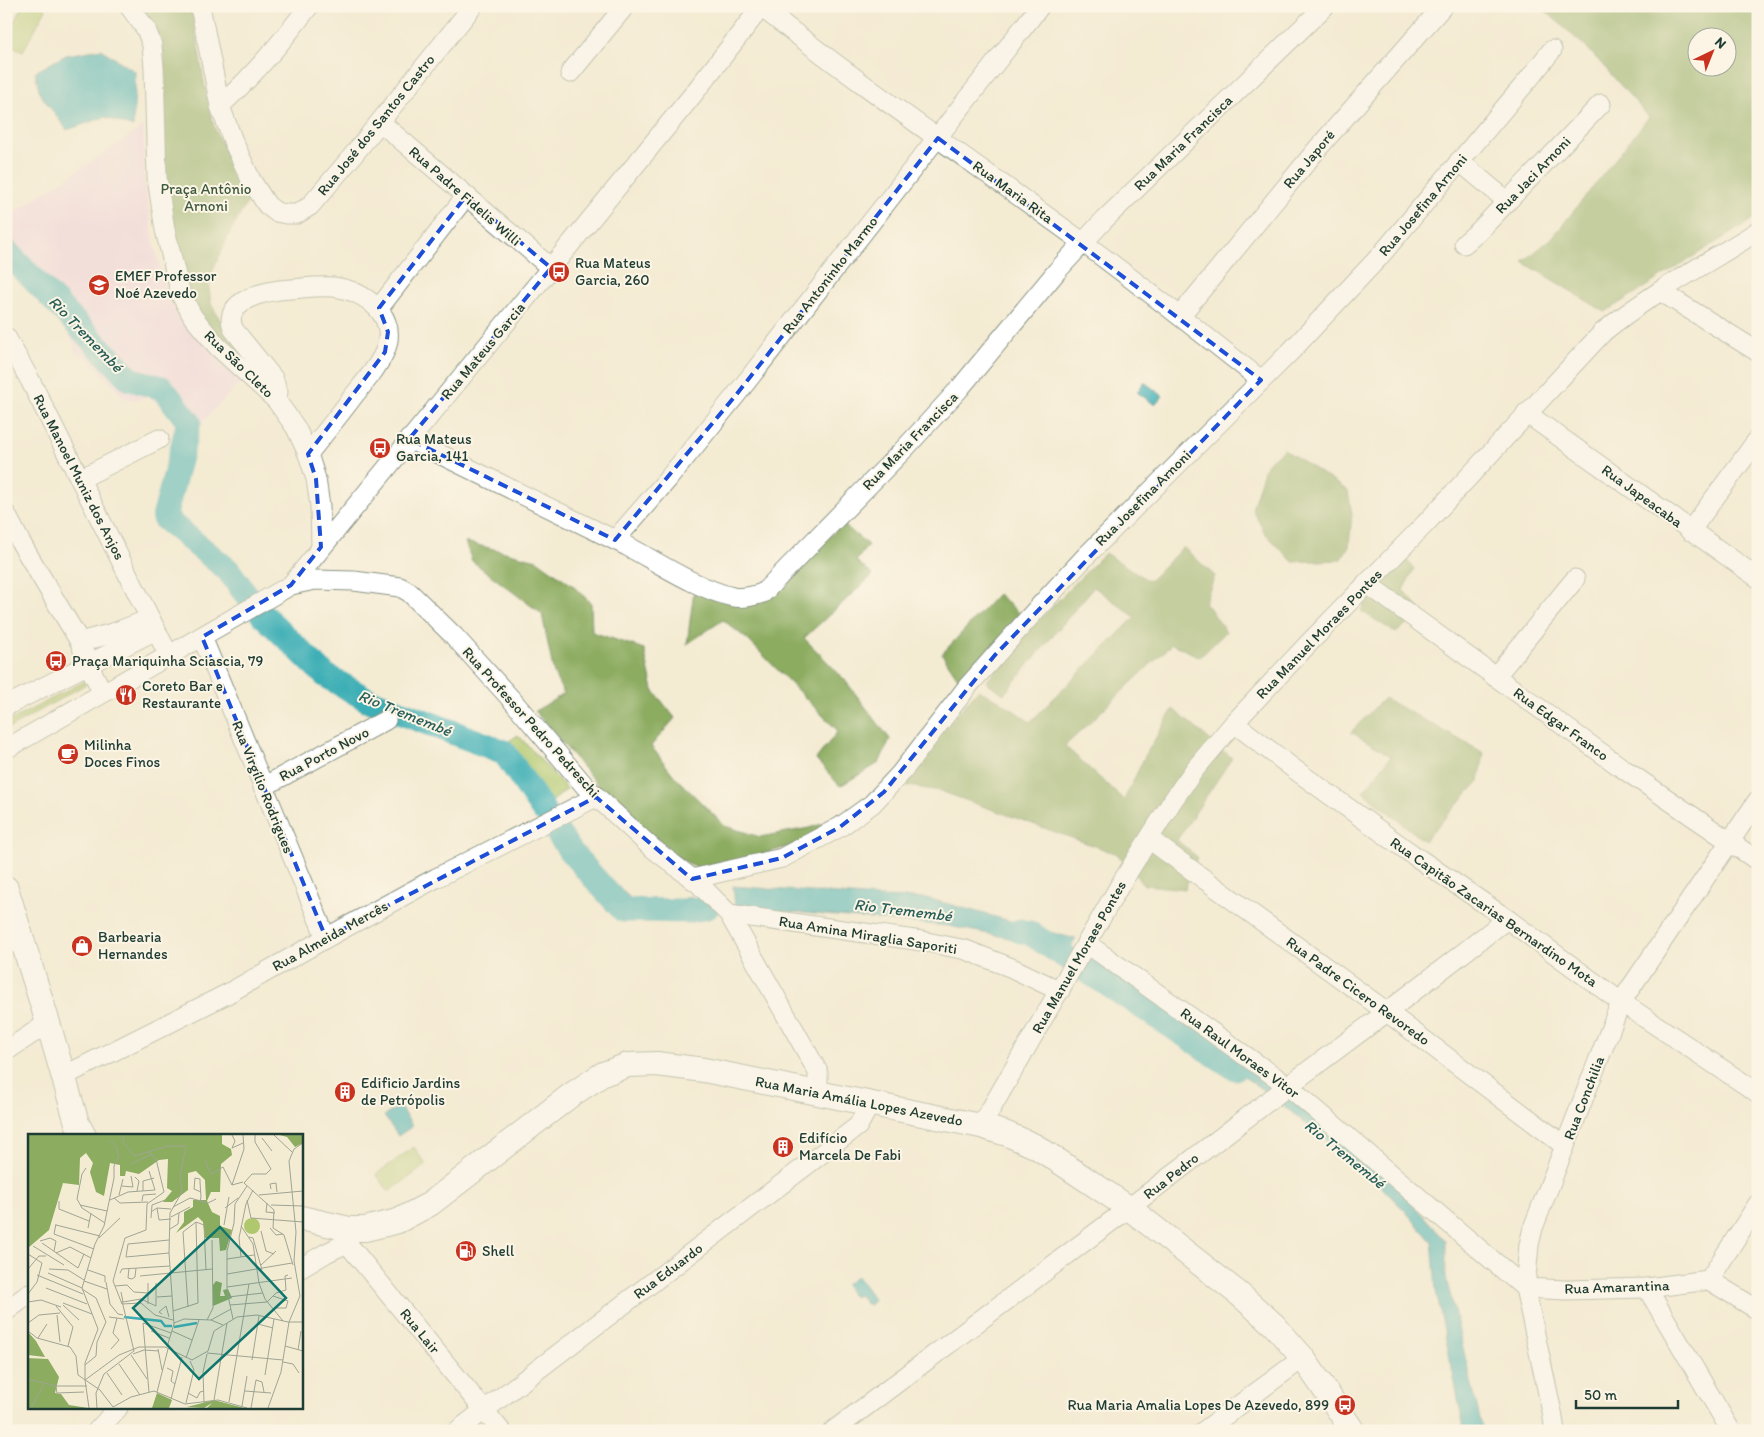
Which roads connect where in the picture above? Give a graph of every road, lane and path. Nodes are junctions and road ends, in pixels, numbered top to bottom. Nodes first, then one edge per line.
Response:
1 (130, 6) edge
2 (200, 6) edge
3 (309, 6) edge
4 (473, 6) edge
5 (626, 6) edge
6 (761, 6) edge
7 (1040, 6) edge
8 (1325, 6) edge
9 (1443, 6) edge
10 (1552, 50) dead end
11 (570, 73) dead end
12 (1601, 104) dead end
13 (220, 106) junction
14 (380, 122) junction
15 (938, 138) junction
16 (1460, 161) junction
17 (466, 196) junction
18 (1507, 201) junction
19 (1758, 230) edge
20 (1083, 243) junction
21 (1464, 244) dead end
22 (551, 268) junction
23 (1660, 291) junction
24 (379, 308) junction
25 (1180, 316) junction
26 (6, 337) edge
27 (1758, 352) edge
28 (1261, 380) junction
29 (276, 400) junction
30 (1526, 413) junction
31 (158, 439) dead end
32 (409, 439) junction
33 (1758, 439) edge
34 (308, 454) junction
35 (80, 479) junction
36 (6, 514) edge
37 (1690, 530) junction
38 (615, 540) junction
39 (321, 547) junction
40 (1758, 578) edge
41 (1575, 579) dead end
42 (1366, 583) junction
43 (291, 585) junction
44 (153, 624) junction
45 (202, 637) junction
46 (80, 642) junction
47 (169, 656) junction
48 (88, 664) junction
49 (1495, 677) junction
50 (104, 693) junction
51 (6, 706) edge
52 (386, 720) dead end
53 (1234, 723) junction
54 (6, 749) edge
55 (263, 787) junction
56 (596, 797) junction
57 (1758, 800) edge
58 (1149, 839) junction
59 (1730, 842) junction
60 (1758, 862) edge
61 (692, 878) junction
62 (6, 888) edge
63 (729, 914) junction
64 (1508, 919) junction
65 (326, 938) junction
66 (1086, 943) junction
67 (1060, 990) junction
68 (1621, 1002) junction
69 (1387, 1012) junction
70 (48, 1023) junction
71 (6, 1051) edge
72 (64, 1076) junction
73 (1281, 1091) junction
74 (818, 1093) junction
75 (1758, 1094) edge
76 (870, 1104) junction
77 (981, 1126) junction
78 (83, 1134) edge
79 (1565, 1146) junction
80 (1758, 1204) edge
81 (1128, 1208) junction
82 (302, 1218) edge
83 (348, 1236) junction
84 (302, 1267) edge
85 (1709, 1280) junction
86 (1525, 1288) junction
87 (1647, 1288) junction
88 (28, 1295) edge
89 (1758, 1310) edge
90 (6, 1311) edge
91 (1303, 1358) junction
92 (116, 1410) edge
93 (484, 1411) junction
94 (97, 1431) edge
95 (457, 1431) edge
96 (501, 1431) edge
97 (833, 1431) edge
98 (1204, 1431) edge
99 (1353, 1431) edge
100 (1555, 1431) edge
101 (1731, 1431) edge

1 - 29 street, Rua São Cleto
2 - 13 street, Rua José dos Santos Castro
3 - 13 street
4 - 14 street, Rua José dos Santos Castro
5 - 11 street
6 - 15 street, Rua Maria Rita
6 - 22 street, Rua Mateus Garcia
7 - 15 street, Rua Antoninho Marmo
8 - 20 street, Rua Maria Francisca
9 - 25 street, Rua Japoré
10 - 16 street, Rua Josefina Arnoni
12 - 18 street, Rua Jaci Arnoni
13 - 14 street, Rua José dos Santos Castro
14 - 17 street, Rua Padre Fidelis Willi
15 - 20 street, Rua Maria Rita
15 - 38 street, Rua Antoninho Marmo
16 - 18 street
16 - 28 street, Rua Josefina Arnoni
17 - 22 street, Rua Padre Fidelis Willi
17 - 24 street
18 - 21 street, Rua Jaci Arnoni
19 - 23 street, Rua Manuel Moraes Pontes
20 - 25 street, Rua Maria Rita
20 - 38 street, Rua Maria Francisca
22 - 32 street, Rua Mateus Garcia
23 - 27 street
23 - 30 street, Rua Manuel Moraes Pontes
24 - 29 street
24 - 34 street
25 - 28 street, Rua Maria Rita
26 - 35 street, Rua Manoel Muniz dos Anjos
28 - 61 street, Rua Josefina Arnoni
29 - 34 street, Rua São Cleto
30 - 37 street, Rua Japeacaba
30 - 42 street, Rua Manuel Moraes Pontes
31 - 35 street
32 - 38 street, Rua Maria Francisca
32 - 39 street, Rua Mateus Garcia
33 - 37 street
34 - 39 street, Rua São Cleto
35 - 44 street, Rua Manoel Muniz dos Anjos
36 - 46 street
37 - 40 street, Rua Japeacaba
39 - 43 street, Rua Mateus Garcia
41 - 49 street
42 - 49 street, Rua Edgar Franco
42 - 53 street, Rua Manuel Moraes Pontes
43 - 45 street, Rua Mateus Garcia
43 - 56 street, Rua Professor Pedro Pedreschi
44 - 46 street
44 - 47 street, Rua Manoel Muniz dos Anjos
44 - 48 street
45 - 47 street, Rua Mateus Garcia
45 - 55 street, Rua Virgílio Rodrigues
46 - 48 street
47 - 50 street, Rua Mateus Garcia
48 - 50 street
48 - 51 street
49 - 59 street, Rua Edgar Franco
50 - 54 street, Rua Mateus Garcia
52 - 55 street, Rua Porto Novo
53 - 58 street, Rua Manuel Moraes Pontes
53 - 64 street, Rua Capitão Zacarias Bernardino Mota
55 - 65 street, Rua Virgílio Rodrigues
56 - 61 street, Rua Professor Pedro Pedreschi
56 - 65 street, Rua Almeida Mercês
57 - 59 street, Rua Conchilia
58 - 66 street, Rua Manuel Moraes Pontes
58 - 69 street, Rua Padre Cicero Revoredo
59 - 60 street, Rua Edgar Franco
59 - 68 street, Rua Conchilia
61 - 63 street, Rua Professor Pedro Pedreschi
62 - 70 main road
63 - 67 street, Rua Amina Miraglia Saporiti
63 - 74 street, Rua Professor Pedro Pedreschi
64 - 68 street, Rua Capitão Zacarias Bernardino Mota
64 - 69 street, Rua Pedro
65 - 72 street, Rua Almeida Mercês
66 - 67 street, Rua Manuel Moraes Pontes
66 - 73 street, Rua Raul Moraes Vitor
67 - 77 street, Rua Manuel Moraes Pontes
68 - 75 street, Rua Capitão Zacarias Bernardino Mota
68 - 79 street, Rua Conchilia
69 - 73 street, Rua Pedro
69 - 79 street, Rua Padre Cicero Revoredo
70 - 71 street
70 - 72 main road
72 - 78 main road
73 - 81 street, Rua Pedro
73 - 86 street, Rua Raul Moraes Vitor
74 - 76 main road, Rua Maria Amália Lopes Azevedo
74 - 83 main road, Rua Maria Amália Lopes Azevedo
76 - 77 main road, Rua Maria Amália Lopes Azevedo
76 - 93 street, Rua Eduardo
77 - 81 main road, Rua Maria Amália Lopes Azevedo
79 - 86 street, Rua Conchilia
80 - 85 street
81 - 91 main road, Rua Maria Amália Lopes Azevedo
81 - 97 street, Rua Pedro
82 - 83 main road, Rua Maria Amália Lopes Azevedo
83 - 84 street
83 - 93 street, Rua Lair
85 - 87 street, Rua Amarantina
85 - 89 street
86 - 87 street, Rua Amarantina
86 - 100 street, Rua Conchilia
87 - 101 street
88 - 90 street
91 - 98 street
91 - 99 main road, Rua Maria Amália Lopes Azevedo
92 - 94 street
93 - 95 street, Rua Eduardo
93 - 96 street, Rua Lair

